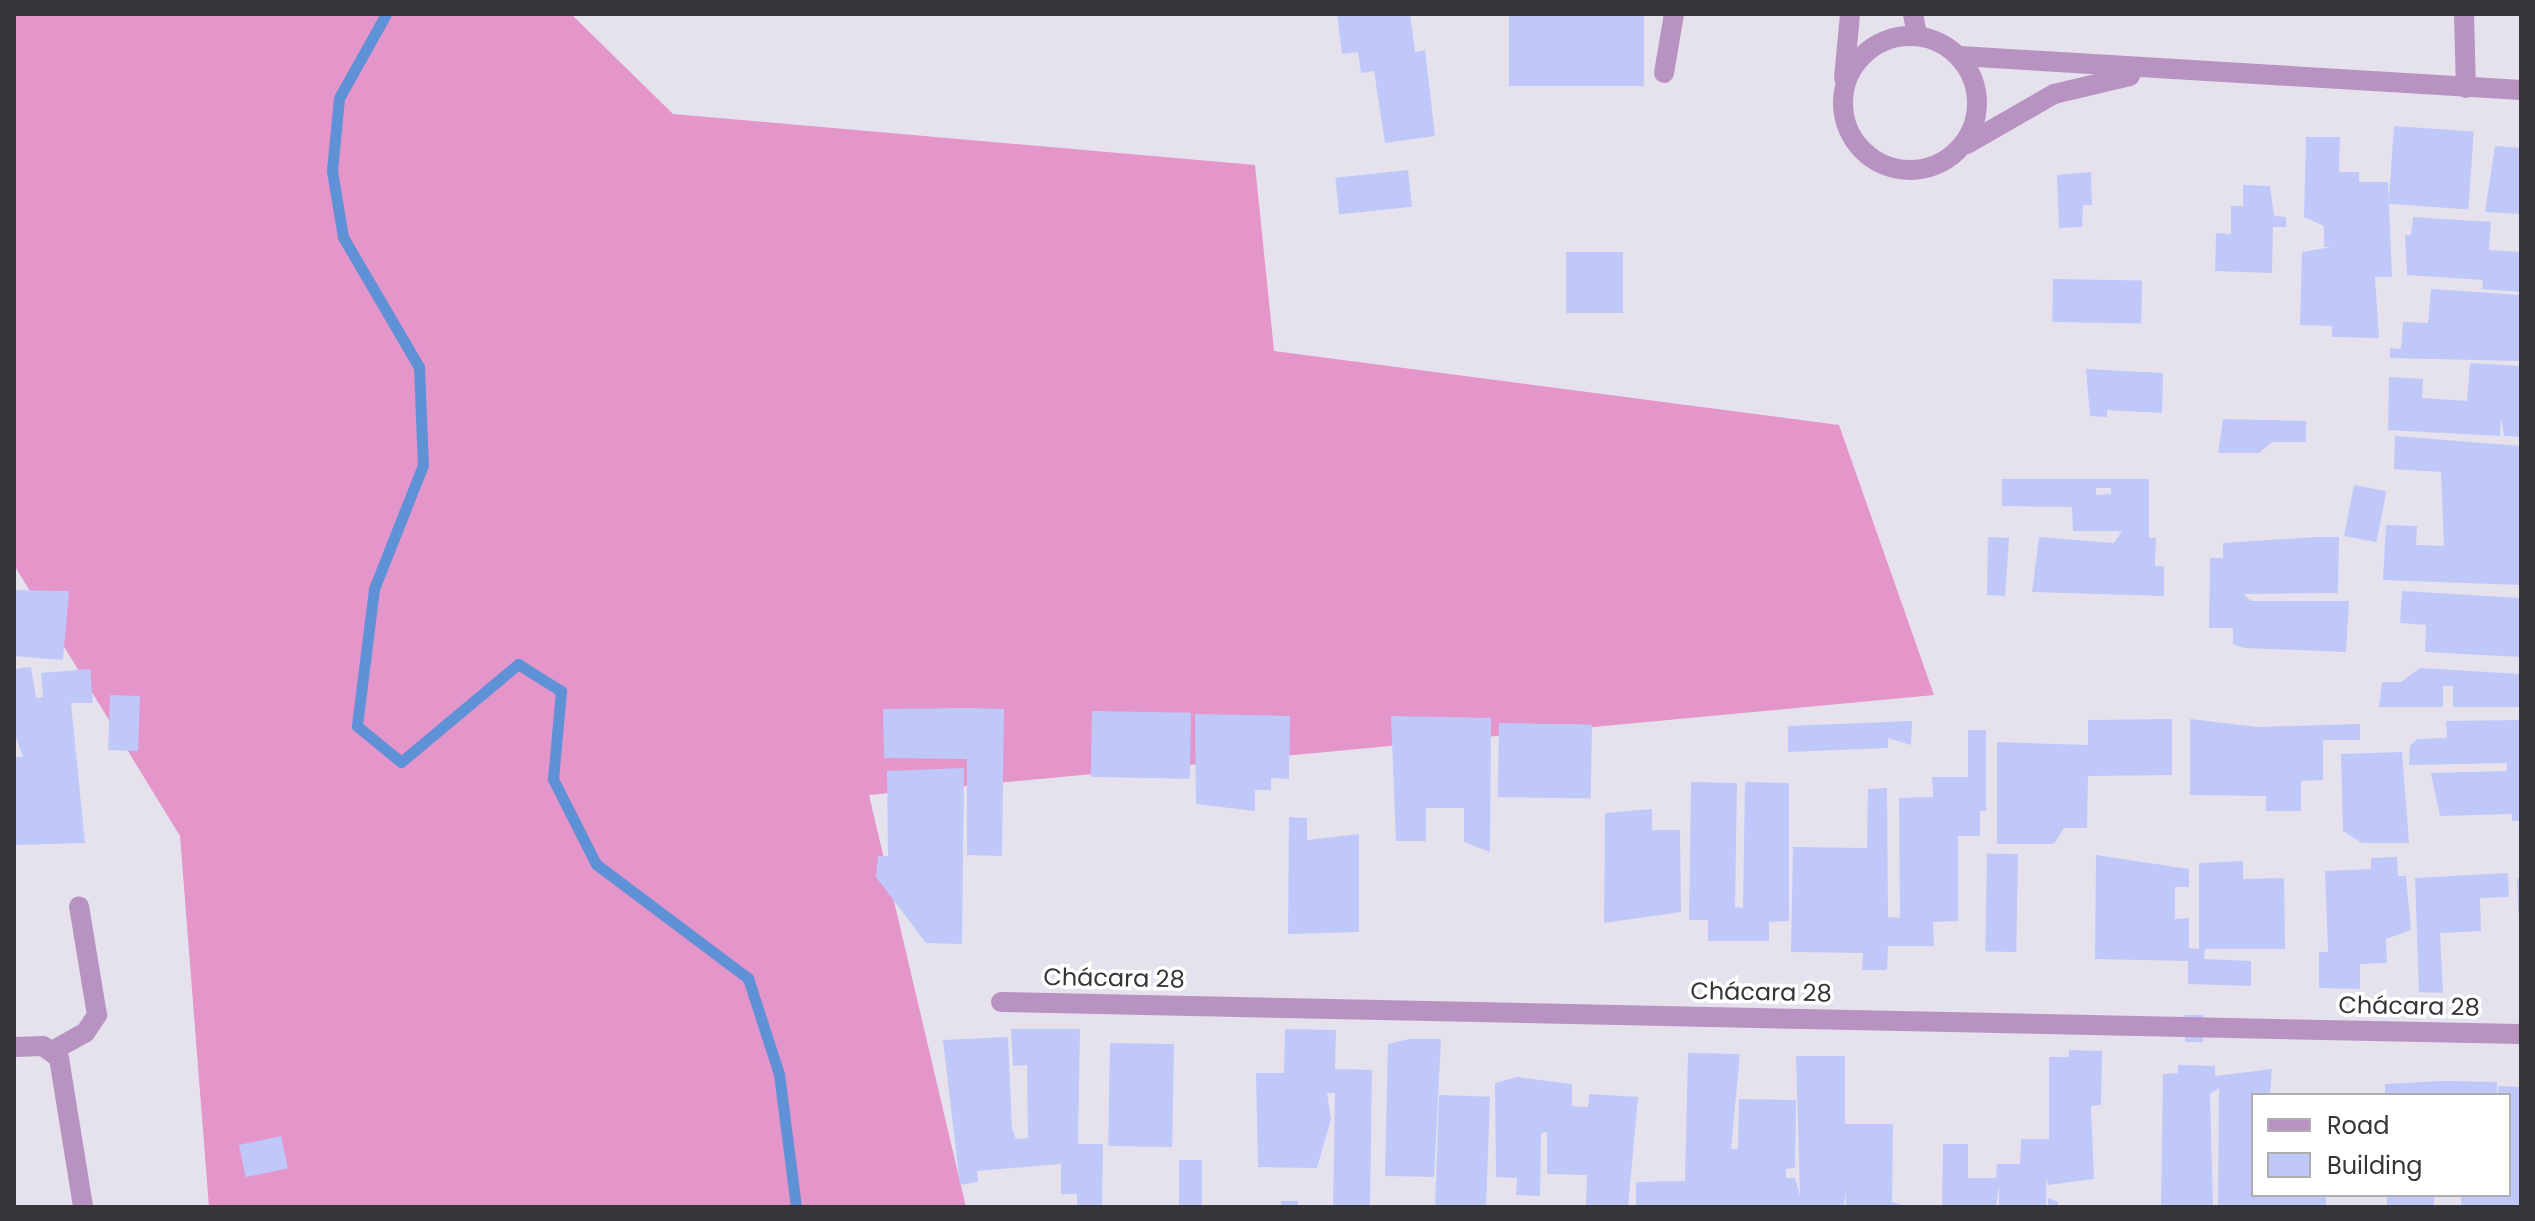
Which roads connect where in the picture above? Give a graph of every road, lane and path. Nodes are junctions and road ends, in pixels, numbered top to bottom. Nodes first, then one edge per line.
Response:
1 (1674, 14) edge
2 (1850, 14) edge
3 (1913, 14) edge
4 (2464, 14) edge
5 (1917, 35) junction
6 (1960, 56) junction
7 (2150, 72) junction
8 (1664, 73) dead end
9 (1844, 84) junction
10 (2466, 88) junction
11 (2521, 90) edge
12 (1967, 144) junction
13 (79, 906) dead end
14 (1001, 1002) dead end
15 (2521, 1034) edge
16 (14, 1047) edge
17 (52, 1051) junction
18 (83, 1207) edge

1 - 8 street
2 - 9 street
3 - 5 street
4 - 10 street
5 - 6 street
5 - 9 street
6 - 7 street
6 - 12 street
7 - 10 street
7 - 12 street
9 - 12 street
10 - 11 street
13 - 17 street
14 - 15 street, Chácara 28
16 - 17 street
17 - 18 street

